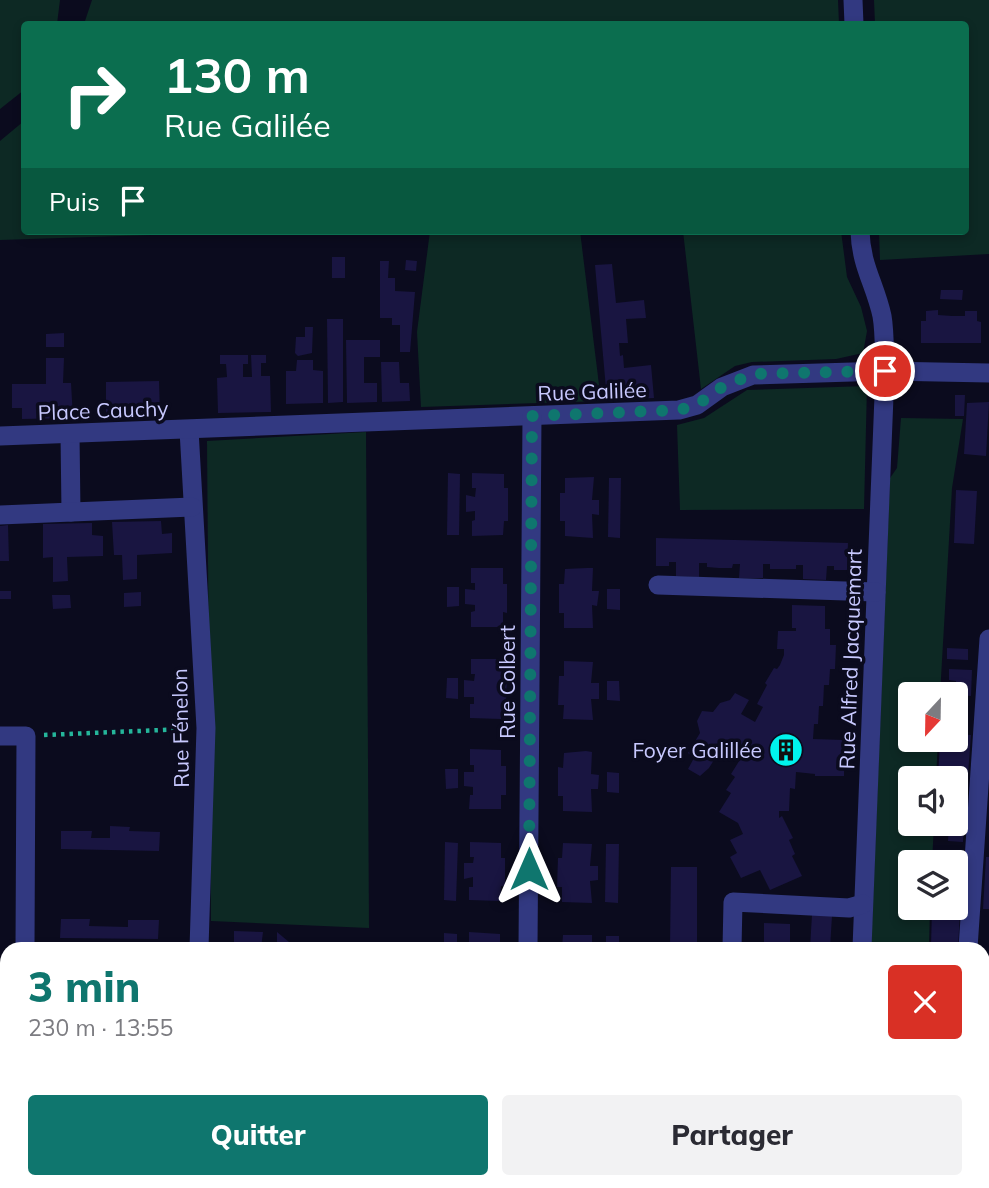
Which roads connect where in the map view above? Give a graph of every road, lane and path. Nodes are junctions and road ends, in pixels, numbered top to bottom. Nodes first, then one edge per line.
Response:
1 (853, 0) edge
2 (854, 21) edge
3 (860, 235) edge
4 (885, 371) junction
5 (989, 373) edge
6 (532, 416) junction
7 (189, 430) junction
8 (70, 434) junction
9 (0, 436) edge
10 (192, 508) junction
11 (71, 512) junction
12 (0, 514) edge
13 (658, 585) dead end
14 (876, 592) junction
15 (989, 639) edge
16 (206, 728) junction
17 (0, 736) edge
18 (26, 736) junction
19 (863, 904) junction
20 (25, 942) edge
21 (199, 942) edge
22 (528, 942) edge
23 (732, 942) edge
24 (862, 942) edge
25 (968, 942) edge

1 - 2 street
3 - 4 street, Rue Alfred Jacquemart
4 - 5 street, Rue Galilée
4 - 6 street, Rue Galilée
4 - 14 street, Rue Alfred Jacquemart
6 - 7 street, Rue Galilée
6 - 22 street, Rue Colbert
7 - 8 street, Place Cauchy
7 - 10 street, Place Cauchy
8 - 9 street, Place Cauchy
8 - 11 street
10 - 11 street
10 - 16 street, Rue Fénelon
11 - 12 street
13 - 14 street
14 - 19 street, Rue Alfred Jacquemart
15 - 25 street
16 - 18 path
16 - 21 street, Rue Fénelon
17 - 18 street
18 - 20 street
19 - 23 street
19 - 24 street, Rue Alfred Jacquemart

